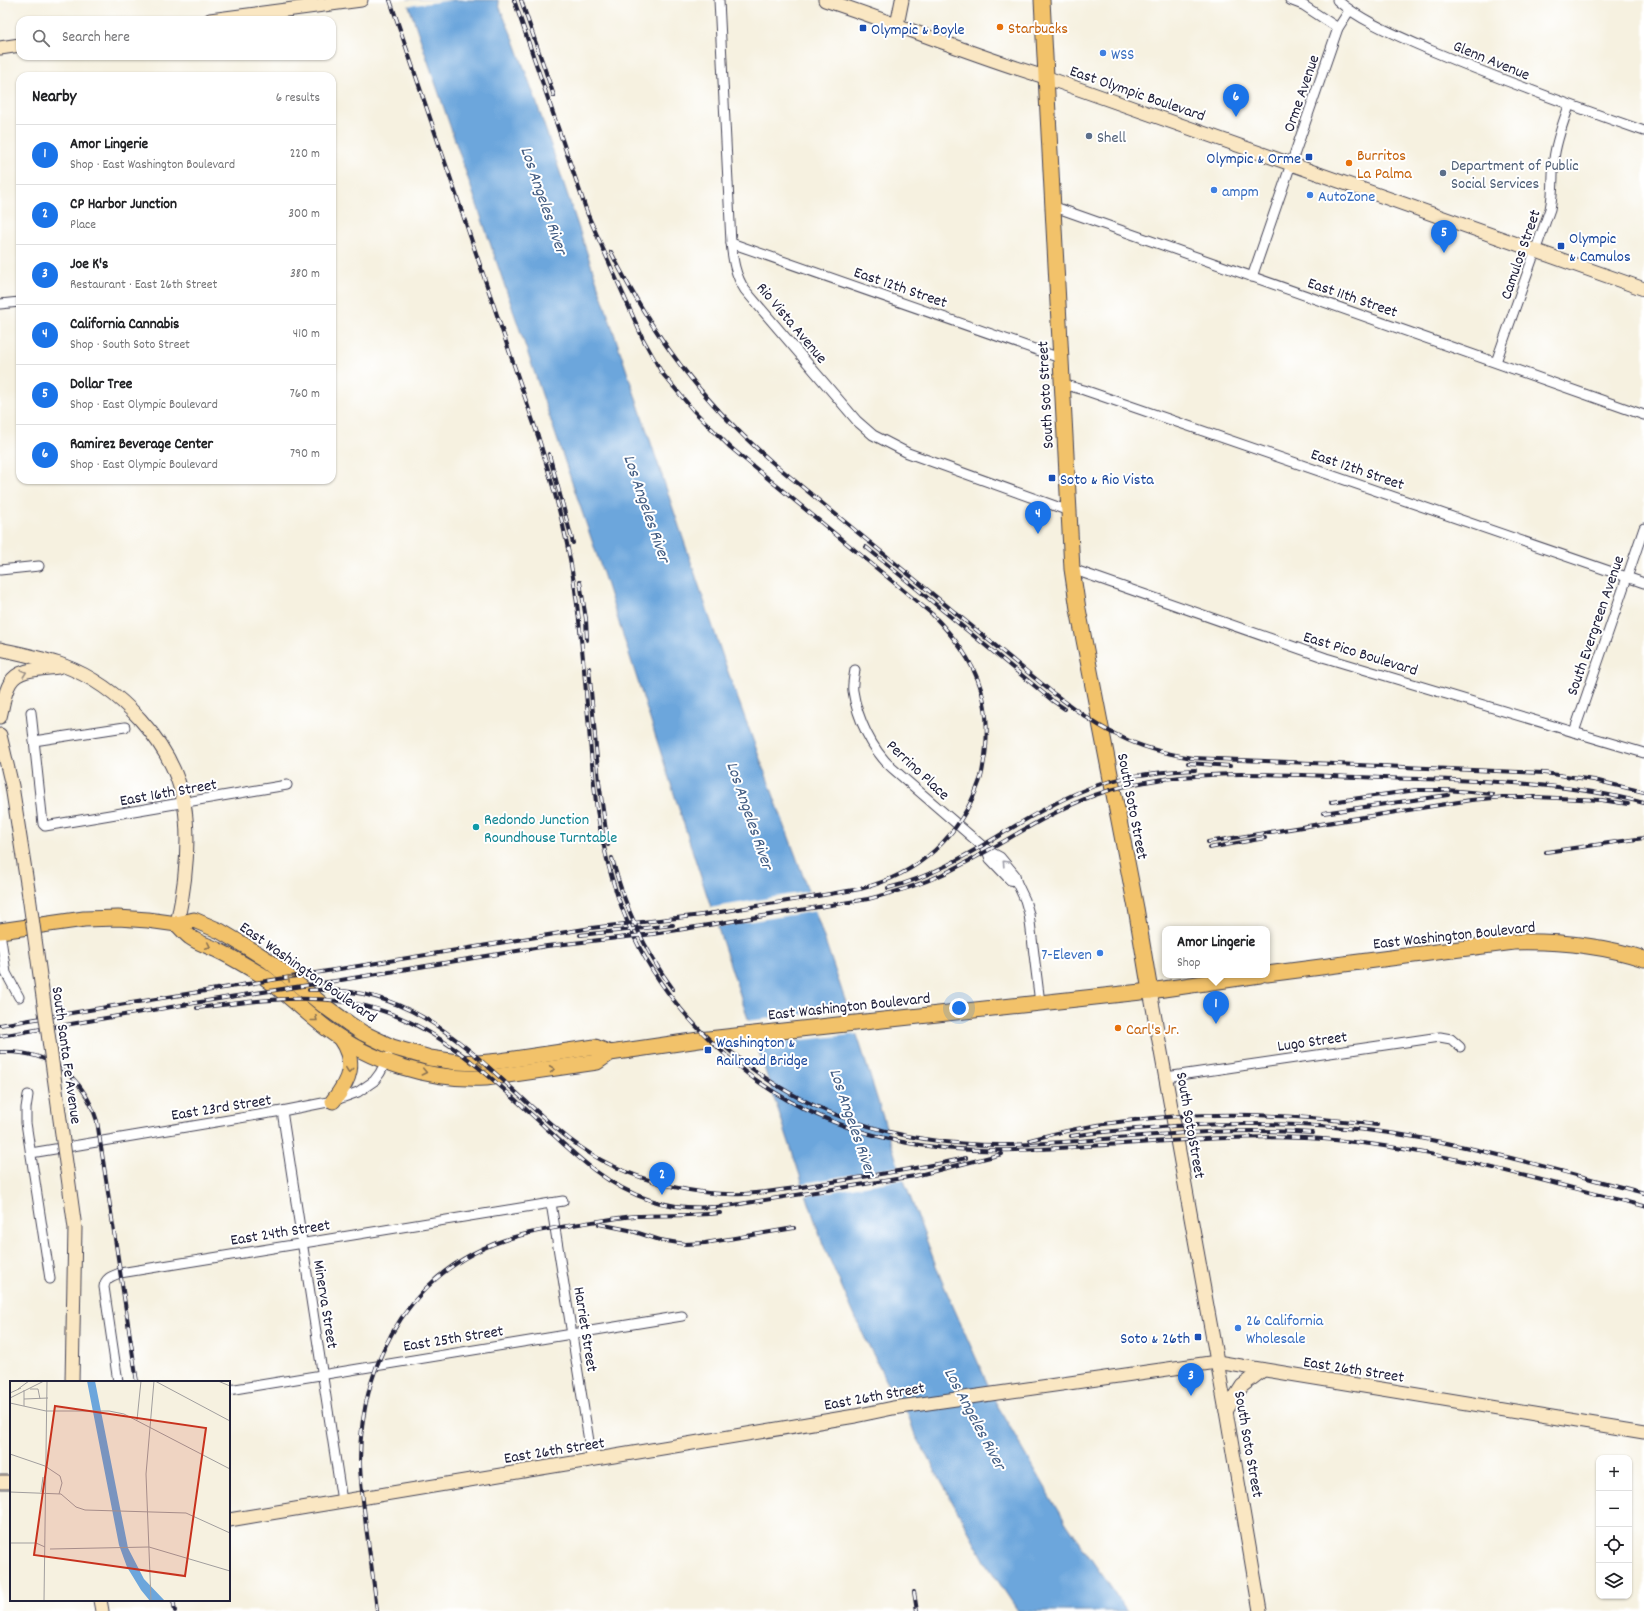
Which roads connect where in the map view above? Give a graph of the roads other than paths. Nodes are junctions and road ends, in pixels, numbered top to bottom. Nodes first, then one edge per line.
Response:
1 (360, 0) edge
2 (719, 0) edge
3 (825, 0) edge
4 (902, 0) edge
5 (1042, 0) edge
6 (1290, 0) edge
7 (1337, 0) edge
8 (1350, 11) junction
9 (240, 16) edge
10 (897, 25) junction
11 (1338, 28) junction
12 (16, 46) edge
13 (0, 48) edge
14 (1046, 77) junction
15 (1569, 106) junction
16 (1644, 131) edge
17 (1292, 164) junction
18 (1052, 206) junction
19 (731, 243) junction
20 (1537, 250) junction
21 (1252, 277) junction
22 (1644, 289) edge
23 (16, 302) edge
24 (0, 304) edge
25 (1060, 358) junction
26 (1496, 362) junction
27 (1062, 384) junction
28 (1644, 415) edge
29 (1069, 511) junction
30 (1644, 528) edge
31 (39, 566) dead end
32 (1072, 569) junction
33 (0, 570) edge
34 (1626, 576) junction
35 (1644, 583) edge
36 (0, 649) edge
37 (63, 666) junction
38 (855, 670) dead end
39 (31, 712) dead end
40 (0, 717) edge
41 (125, 727) dead end
42 (1574, 732) junction
43 (0, 735) edge
44 (34, 741) junction
45 (1644, 753) edge
46 (287, 785) dead end
47 (184, 803) junction
48 (177, 924) junction
49 (0, 932) edge
50 (1644, 959) edge
51 (1270, 974) edge
52 (1238, 978) edge
53 (1150, 990) junction
54 (19, 997) dead end
55 (1040, 1002) junction
56 (339, 1037) junction
57 (1460, 1046) dead end
58 (389, 1054) junction
59 (1166, 1077) junction
60 (28, 1095) dead end
61 (333, 1101) junction
62 (282, 1111) junction
63 (31, 1153) junction
64 (563, 1201) dead end
65 (551, 1203) junction
66 (302, 1242) junction
67 (50, 1279) dead end
68 (682, 1316) dead end
69 (572, 1334) junction
70 (1217, 1362) junction
71 (1263, 1370) junction
72 (323, 1375) junction
73 (72, 1381) edge
74 (118, 1381) edge
75 (230, 1390) edge
76 (1226, 1411) junction
77 (1644, 1432) edge
78 (592, 1460) junction
79 (342, 1501) junction
80 (230, 1520) edge
81 (100, 1601) edge
82 (102, 1611) edge
83 (1260, 1611) edge

1 - 9 main road
2 - 19 street, Rio Vista Avenue
3 - 10 main road, East Olympic Boulevard
4 - 10 main road
5 - 14 main road, South Soto Street
6 - 11 street
7 - 8 street, Glenn Avenue
8 - 11 street, Orme Avenue
8 - 15 street, Glenn Avenue
10 - 14 main road, East Olympic Boulevard
11 - 17 street, Orme Avenue
12 - 13 main road
14 - 17 main road, East Olympic Boulevard
14 - 18 main road, South Soto Street
15 - 16 street, Glenn Avenue
15 - 20 street, Camulos Street
17 - 20 main road, East Olympic Boulevard
17 - 21 street, Orme Avenue
18 - 21 street, East 11th Street
18 - 25 main road, South Soto Street
19 - 25 street, East 12th Street
19 - 29 street, Rio Vista Avenue
20 - 22 main road, East Olympic Boulevard
20 - 26 street, Camulos Street
21 - 26 street, East 11th Street
23 - 24 street
25 - 27 main road, South Soto Street
26 - 28 street, East 11th Street
27 - 29 main road, South Soto Street
27 - 34 street, East 12th Street
29 - 32 main road, South Soto Street
30 - 34 street, South Evergreen Avenue
31 - 33 street
32 - 42 street, East Pico Boulevard
32 - 53 main road, South Soto Street
34 - 35 street, East 12th Street
34 - 42 street, South Evergreen Avenue
36 - 37 main road
40 -> 37 main road
37 - 47 main road
38 - 55 street, Perrino Place
39 - 44 street
41 - 44 street
42 - 45 street, East Pico Boulevard
43 - 73 main road, South Santa Fe Avenue, bridge
44 - 47 street, East 16th Street
46 - 47 street, East 16th Street
47 - 48 main road
48 - 49 main road, East Washington Boulevard
48 -> 56 main road, East Washington Boulevard
58 -> 48 main road, East Washington Boulevard
49 - 54 street
50 - 51 main road, East Washington Boulevard
52 - 53 main road, East Washington Boulevard
53 - 55 main road, East Washington Boulevard
53 - 59 main road, South Soto Street
55 - 58 main road, East Washington Boulevard
56 - 58 main road, East Washington Boulevard
56 -> 61 main road
57 - 59 street, Lugo Street
58 - 61 street, East 23rd Street
59 - 70 main road, South Soto Street
60 - 63 street
61 - 62 street, East 23rd Street
62 - 63 street, East 23rd Street
62 - 66 street, Minerva Street
63 - 67 street
64 - 65 street, East 24th Street
65 - 66 street, East 24th Street
65 - 69 street, Harriet Street
66 - 72 street, Minerva Street
66 - 74 street, East 24th Street
68 - 69 street, East 25th Street
69 - 72 street, East 25th Street
69 - 78 street, Harriet Street
70 - 71 main road, East 26th Street
70 - 76 main road, South Soto Street
70 - 78 main road, East 26th Street
71 - 76 main road
71 - 77 main road, East 26th Street
72 - 75 street, East 25th Street
72 - 79 street, Minerva Street
76 - 83 main road, South Soto Street
78 - 79 main road, East 26th Street
79 - 80 main road, East 26th Street
81 - 82 main road

